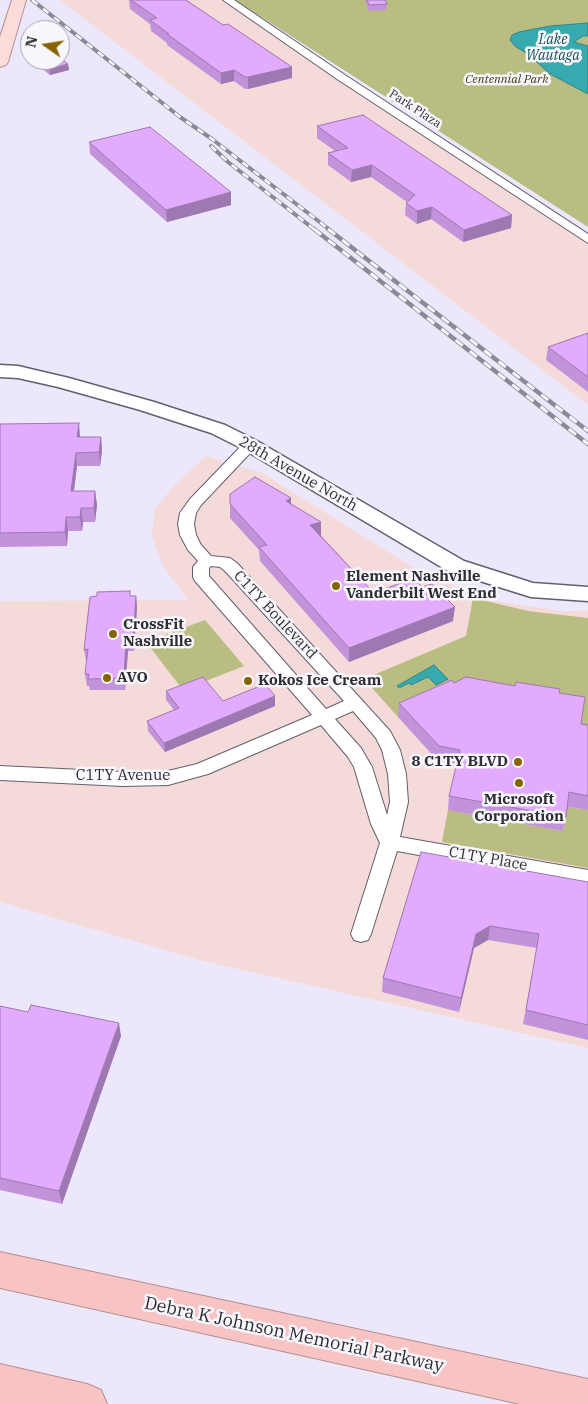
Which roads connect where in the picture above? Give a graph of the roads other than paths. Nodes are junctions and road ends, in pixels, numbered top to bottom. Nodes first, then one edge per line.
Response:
1 (18, 0) edge
2 (228, 0) edge
3 (0, 62) edge
4 (588, 239) edge
5 (0, 371) edge
6 (250, 445) junction
7 (206, 561) junction
8 (588, 594) edge
9 (356, 703) junction
10 (325, 717) junction
11 (0, 773) edge
12 (389, 842) junction
13 (588, 878) edge
14 (361, 934) dead end
15 (0, 1270) edge
16 (0, 1384) edge
17 (588, 1399) edge
18 (87, 1404) edge

1 - 3 main road
2 - 4 street, Park Plaza
5 - 6 main road, 28th Avenue North
6 - 7 street
6 - 8 main road, 28th Avenue North
7 - 9 street, C1TY Boulevard
7 - 10 street, C1TY Boulevard
9 - 10 street, C1TY Avenue
9 - 12 street, C1TY Boulevard
10 - 11 street, C1TY Avenue
10 - 12 street, C1TY Boulevard
12 - 13 street, C1TY Place
12 - 14 street, C1TY Boulevard
15 - 17 highway, Debra K Johnson Memorial Parkway
16 - 18 highway

